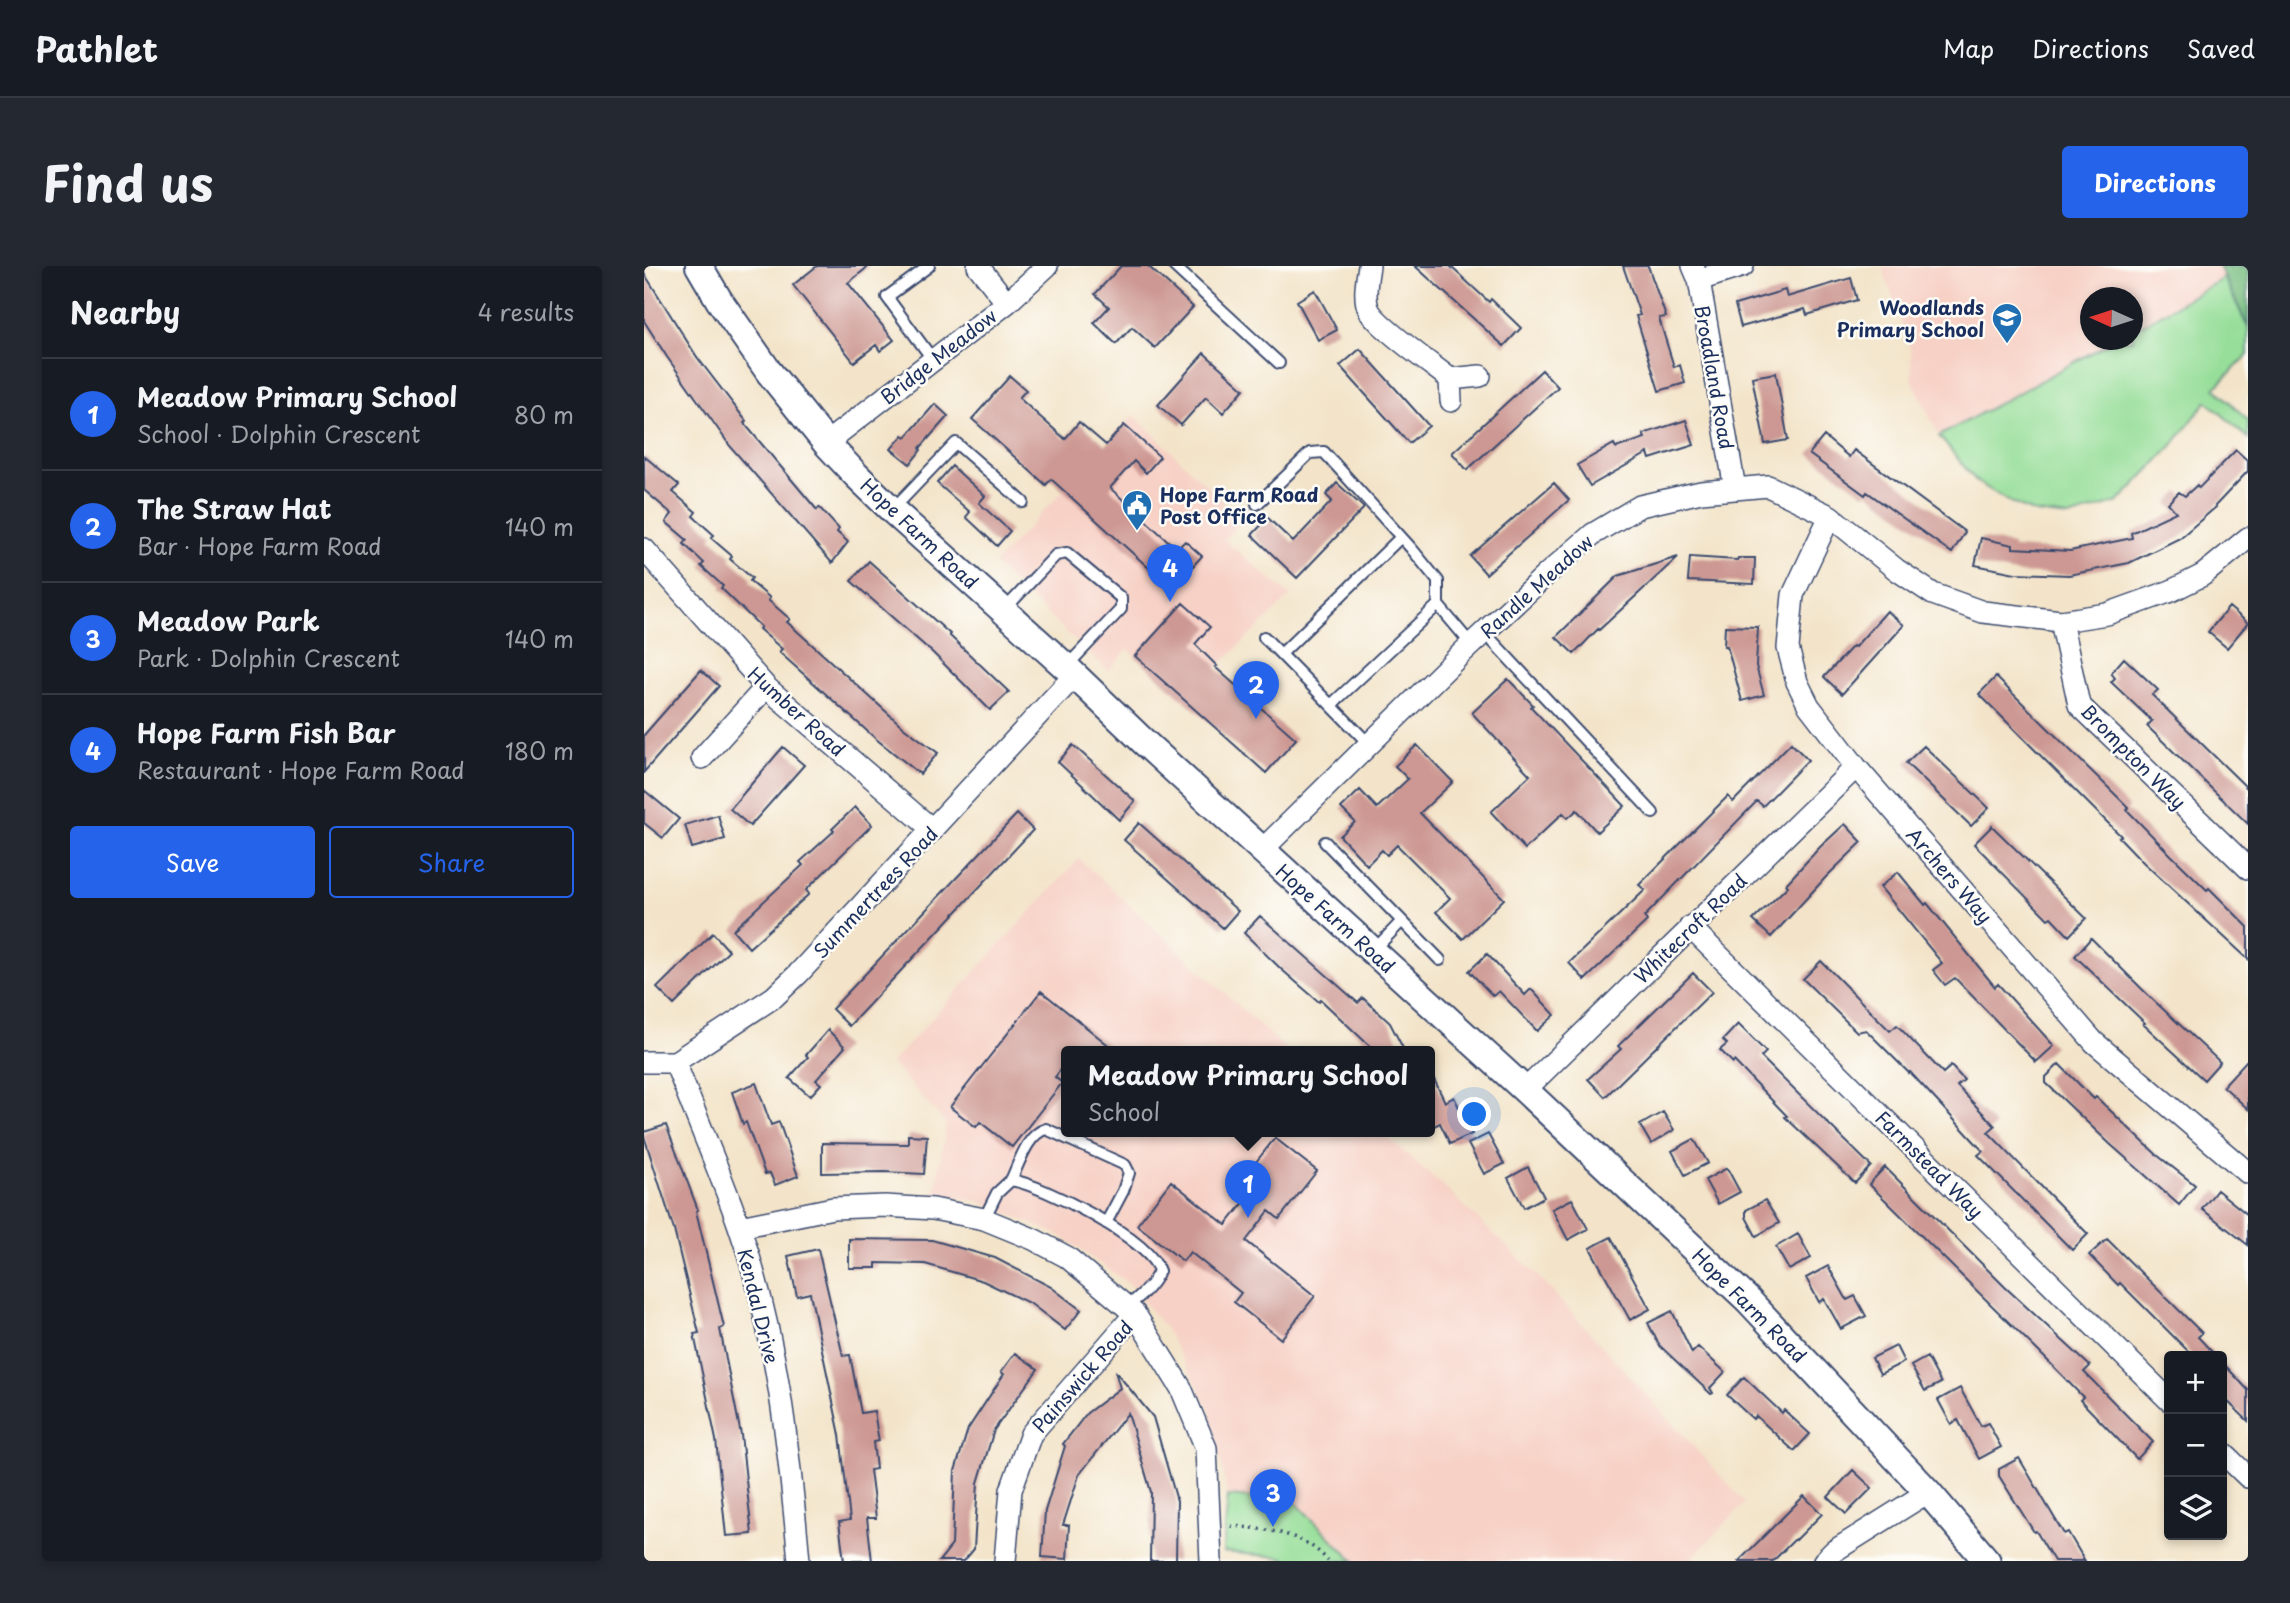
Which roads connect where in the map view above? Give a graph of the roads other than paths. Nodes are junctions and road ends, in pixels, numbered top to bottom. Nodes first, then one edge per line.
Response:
1 (699, 266) edge
2 (929, 266) edge
3 (978, 266) edge
4 (1047, 266) edge
5 (1174, 266) edge
6 (1369, 266) edge
7 (1742, 266) edge
8 (1696, 273) edge
9 (1007, 303) junction
10 (933, 360) junction
11 (1279, 363) dead end
12 (1480, 376) dead end
13 (1450, 379) junction
14 (1451, 401) dead end
15 (826, 443) junction
16 (1735, 489) junction
17 (1023, 502) dead end
18 (1257, 504) dead end
19 (892, 510) junction
20 (1830, 516) junction
21 (1400, 538) junction
22 (2248, 538) edge
23 (644, 549) edge
24 (1438, 605) junction
25 (1004, 611) junction
26 (2061, 621) junction
27 (1264, 637) dead end
28 (1478, 638) junction
29 (1281, 654) junction
30 (1071, 671) junction
31 (766, 687) junction
32 (1331, 705) junction
33 (1369, 744) junction
34 (702, 758) dead end
35 (1856, 767) junction
36 (1653, 813) dead end
37 (933, 830) junction
38 (1325, 842) dead end
39 (1262, 850) junction
40 (2248, 867) edge
41 (1401, 922) junction
42 (1690, 928) junction
43 (1373, 951) junction
44 (1440, 960) dead end
45 (644, 1062) edge
46 (675, 1062) junction
47 (1525, 1090) junction
48 (1061, 1136) edge
49 (1064, 1137) edge
50 (2248, 1173) edge
51 (1011, 1180) junction
52 (984, 1219) junction
53 (1106, 1223) junction
54 (740, 1227) junction
55 (1131, 1310) junction
56 (2164, 1395) edge
57 (2227, 1457) edge
58 (2248, 1478) edge
59 (1928, 1492) junction
60 (799, 1561) edge
61 (1005, 1561) edge
62 (1211, 1561) edge
63 (1824, 1561) edge
64 (1987, 1561) edge

1 - 15 street, Hope Farm Road
2 - 10 lane
3 - 9 street
4 - 9 street, Bridge Meadow
5 - 11 lane
6 - 13 street
7 - 8 street
8 - 16 street, Broadland Road
9 - 10 street, Bridge Meadow
10 - 15 street, Bridge Meadow
12 - 13 street
13 - 14 street
15 - 19 street, Hope Farm Road
16 - 20 street, Randle Meadow
16 - 28 street, Randle Meadow
17 - 19 lane
18 - 21 lane
19 - 25 street, Hope Farm Road
20 - 26 street, Randle Meadow
20 - 35 street, Archers Way
21 - 24 lane
21 - 29 lane
22 - 26 street, Randle Meadow
23 - 31 street, Humber Road
24 - 28 lane
24 - 32 lane
25 - 30 street, Hope Farm Road
25 - 30 lane
26 - 40 street, Brompton Way
27 - 29 lane
28 - 33 street, Randle Meadow
28 - 36 lane
29 - 32 lane
30 - 37 street, Summertrees Road
30 - 39 street, Hope Farm Road
31 - 34 street
31 - 37 street, Humber Road
32 - 33 lane
33 - 39 street, Randle Meadow
35 - 42 street, Whitecroft Road
35 - 50 street, Archers Way
37 - 46 street, Summertrees Road
38 - 41 lane
39 - 43 street, Hope Farm Road
41 - 43 lane
41 - 44 lane
42 - 47 street, Whitecroft Road
42 - 56 street, Farmstead Way
43 - 47 street, Hope Farm Road
45 - 46 street
46 - 54 street, Kendal Drive
47 - 59 street, Hope Farm Road
48 - 51 lane
49 - 53 lane
51 - 52 lane
51 - 53 lane
52 - 54 street
52 - 55 street
53 - 55 lane
54 - 60 street, Kendal Drive
55 - 61 street, Painswick Road
55 - 62 street
57 - 58 street
59 - 63 street
59 - 64 street, Hope Farm Road

